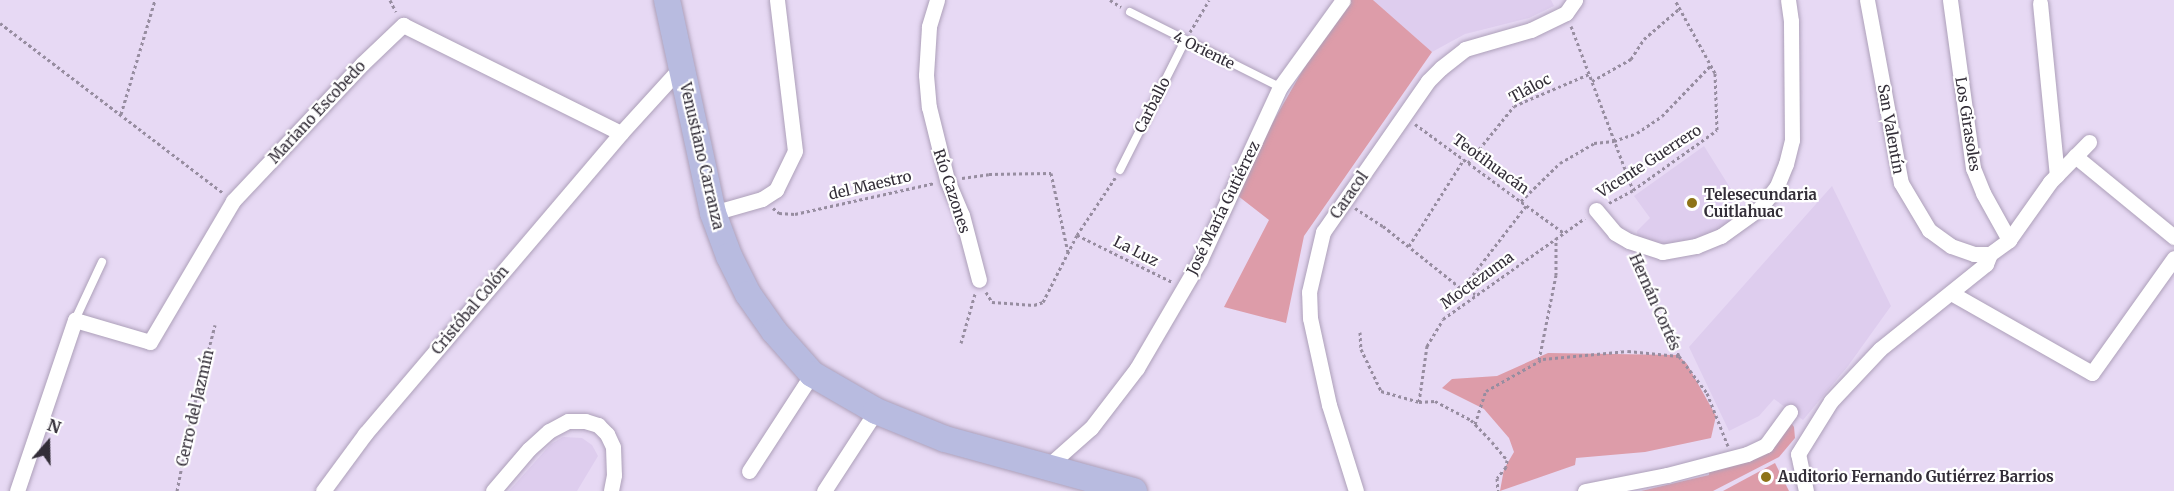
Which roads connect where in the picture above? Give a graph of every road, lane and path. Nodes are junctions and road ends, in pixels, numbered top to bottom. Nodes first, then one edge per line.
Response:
1 (154, 0) edge
2 (667, 0) edge
3 (777, 0) edge
4 (937, 0) edge
5 (1209, 0) edge
6 (1343, 0) edge
7 (1675, 0) edge
8 (1788, 0) edge
9 (1950, 0) edge
10 (1868, 3) edge
11 (2040, 3) dead end
12 (1565, 7) edge
13 (1680, 8) junction
14 (1130, 12) dead end
15 (0, 23) edge
16 (1185, 41) junction
17 (1711, 65) junction
18 (681, 67) junction
19 (1589, 73) junction
20 (1592, 81) junction
21 (1280, 87) junction
22 (121, 114) junction
23 (1404, 115) junction
24 (621, 133) junction
25 (1614, 141) junction
26 (2089, 142) dead end
27 (2075, 156) junction
28 (1464, 159) junction
29 (1468, 163) junction
30 (1120, 170) joint
31 (2057, 175) junction
32 (947, 180) junction
33 (1633, 190) junction
34 (762, 199) junction
35 (233, 201) junction
36 (1345, 201) junction
37 (1521, 201) junction
38 (1526, 206) junction
39 (1596, 210) junction
40 (713, 213) junction
41 (1564, 233) junction
42 (1077, 235) junction
43 (2174, 237) edge
44 (1556, 238) junction
45 (2009, 240) junction
46 (1629, 241) junction
47 (1409, 246) junction
48 (1068, 252) junction
49 (1990, 254) junction
50 (2174, 258) edge
51 (102, 262) dead end
52 (979, 280) junction
53 (1184, 288) junction
54 (1462, 290) junction
55 (1951, 293) junction
56 (1475, 294) junction
57 (75, 320) junction
58 (215, 325) dead end
59 (1360, 332) dead end
60 (961, 344) dead end
61 (1679, 356) junction
62 (1539, 360) junction
63 (812, 374) junction
64 (1419, 402) junction
65 (876, 411) junction
66 (1790, 412) dead end
67 (1475, 424) junction
68 (1733, 458) junction
69 (1048, 466) junction
70 (749, 471) dead end
71 (17, 491) edge
72 (177, 491) edge
73 (323, 491) edge
74 (493, 491) edge
75 (611, 491) edge
76 (824, 491) edge
77 (1134, 491) edge
78 (1356, 491) edge
79 (1498, 491) edge
80 (1585, 491) edge
81 (1806, 491) edge

1 - 22 path
2 - 18 main road, Venustiano Carranza
3 - 34 street
4 - 32 street, Río Cazones
5 - 16 path
6 - 21 street, José María Gutiérrez
7 - 13 path, Vicente Guerrero
8 - 46 street
9 - 45 street, Los Girasoles
10 - 49 street, San Valentín
11 - 31 street
12 - 19 path
12 - 23 street, Caracol
13 - 17 path, Vicente Guerrero
13 - 20 path
14 - 16 lane, 4 Oriente
15 - 22 path
16 - 21 lane, 4 Oriente
16 - 30 lane, Carballo
17 - 25 path
17 - 33 path, Vicente Guerrero
18 - 24 street, Cristóbal Colón
18 - 40 main road, Venustiano Carranza
19 - 20 path
19 - 29 path, Tláloc
20 - 25 path
21 - 53 street, José María Gutiérrez
22 - 35 path
23 - 28 path, Teotihuacán
23 - 36 street, Caracol
24 - 35 street, Mariano Escobedo
24 - 73 street, Cristóbal Colón
25 - 33 path
25 - 37 path
26 - 27 street
27 - 31 street
27 - 43 street
28 - 29 path, Teotihuacán
28 - 47 path
29 - 37 path, Teotihuacán
30 - 42 path
31 - 45 street
32 - 34 path, del Maestro
32 - 48 path, del Maestro
32 - 52 street, Río Cazones
33 - 39 path, Vicente Guerrero
34 - 40 street
35 - 57 street, Mariano Escobedo
36 - 47 path
36 - 78 street, Caracol
37 - 38 path, Teotihuacán
38 - 41 path, Teotihuacán
38 - 54 path
39 - 41 path, Moctezuma
39 - 46 street
40 - 63 main road, Venustiano Carranza
41 - 44 path, Moctezuma
42 - 48 path
42 - 53 path, La Luz
44 - 56 path, Moctezuma
44 - 62 path
45 - 49 street
46 - 61 path, Hernán Cortés
47 - 54 path
48 - 52 path
49 - 55 street
50 - 55 street
51 - 57 lane
52 - 60 path
53 - 69 street, José María Gutiérrez
54 - 56 path
55 - 81 street
56 - 64 path, Moctezuma
57 - 71 street
58 - 72 path, Cerro del Jazmín
59 - 64 path
61 - 62 path
61 - 68 path, Hernán Cortés
62 - 67 path
63 - 65 main road, Venustiano Carranza
63 - 70 street
64 - 67 path
65 - 69 main road, Venustiano Carranza
65 - 76 street
66 - 68 street
67 - 79 path
68 - 80 street
69 - 77 main road, Venustiano Carranza
74 - 75 street

